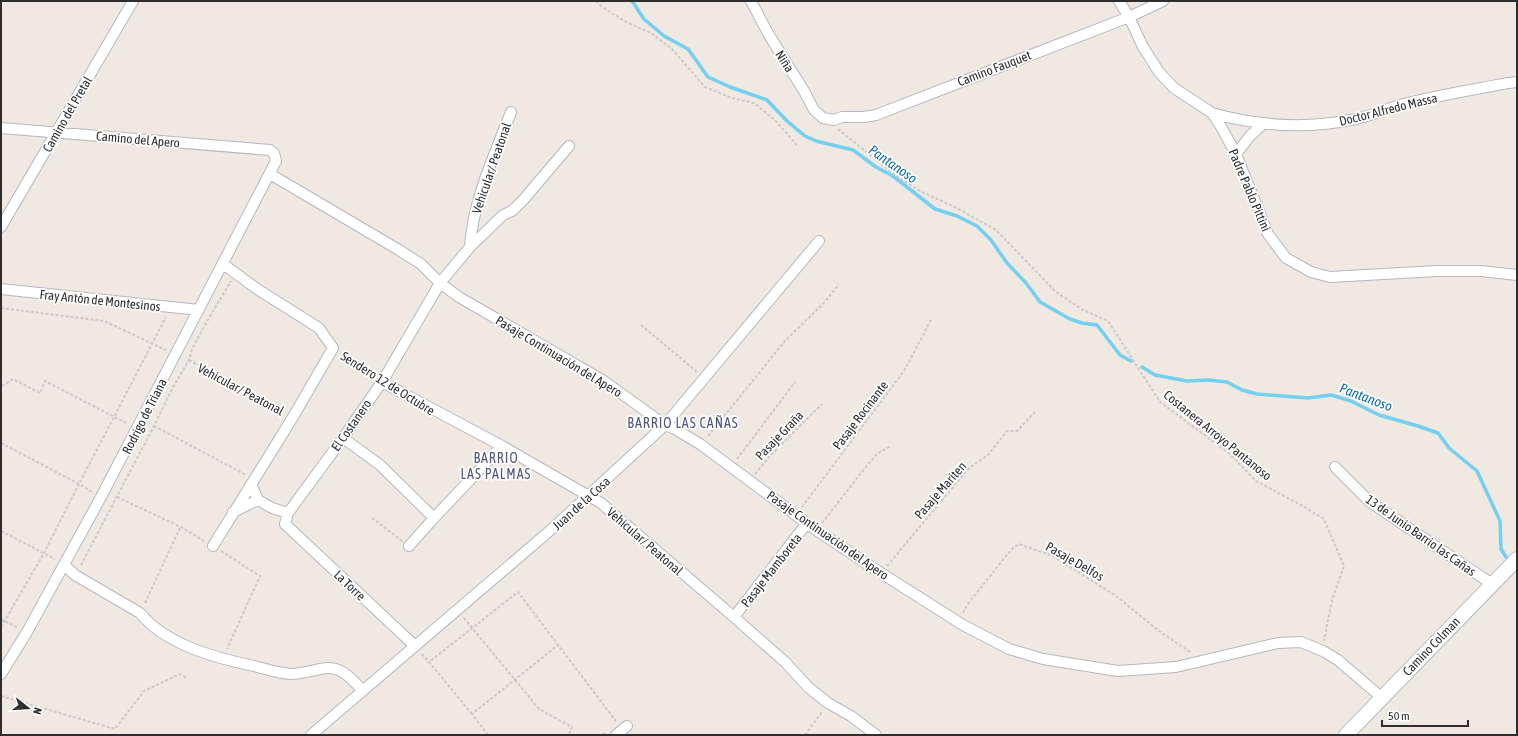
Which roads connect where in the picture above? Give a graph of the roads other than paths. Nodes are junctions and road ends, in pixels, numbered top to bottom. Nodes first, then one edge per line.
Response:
1 (133, 1) edge
2 (751, 1) edge
3 (1119, 1) edge
4 (1163, 1) edge
5 (1128, 17) junction
6 (1517, 82) edge
7 (511, 112) dead end
8 (1212, 114) junction
9 (823, 118) joint
10 (1263, 124) junction
11 (1, 128) edge
12 (56, 133) junction
13 (569, 146) dead end
14 (274, 153) joint
15 (1236, 154) junction
16 (270, 174) junction
17 (1, 227) edge
18 (819, 240) dead end
19 (470, 247) junction
20 (223, 264) junction
21 (1517, 275) edge
22 (440, 283) junction
23 (1, 289) edge
24 (199, 310) junction
25 (333, 348) joint
26 (382, 382) junction
27 (666, 425) junction
28 (343, 438) junction
29 (502, 446) junction
30 (1335, 467) dead end
31 (252, 482) junction
32 (588, 495) junction
33 (258, 500) junction
34 (233, 512) junction
35 (288, 513) junction
36 (434, 518) junction
37 (285, 524) joint
38 (807, 524) junction
39 (213, 546) road end
40 (409, 546) road end
41 (1517, 559) edge
42 (64, 565) junction
43 (1492, 584) junction
44 (734, 617) junction
45 (415, 646) junction
46 (1, 674) edge
47 (363, 690) junction
48 (1381, 697) junction
49 (622, 724) road end
50 (312, 735) edge
51 (616, 735) edge
52 (876, 735) edge
53 (1346, 735) edge

1 - 12 street, Camino del Pretal
2 - 9 street, Niña
3 - 5 street, Padre Pablo Pittini
4 - 5 street, Camino Fauquet
5 - 8 street, Padre Pablo Pittini
5 - 9 street, Camino Fauquet
6 - 10 street, Doctor Alfredo Massa
7 - 19 street, Vehicular/ Peatonal
8 - 10 street, Doctor Alfredo Massa
8 - 15 street, Padre Pablo Pittini
10 - 15 street
11 - 12 street, Camino del Apero
12 - 14 street, Camino del Apero
12 - 17 street, Camino del Pretal
13 - 19 street, Vehicular/ Peatonal
14 - 16 street, Rodrigo de Triana
15 - 21 street, Padre Pablo Pittini
16 - 20 street, Rodrigo de Triana
16 - 22 street, Pasaje Continuación del Apero
18 - 27 street, Juan de la Cosa
19 - 22 street, Vehicular/ Peatonal
20 - 24 street, Rodrigo de Triana
20 - 25 street, Sendero 12 de Octubre
22 - 26 street, El Costanero
22 - 27 street, Pasaje Continuación del Apero
23 - 24 street, Fray Antón de Montesinos
24 - 42 street, Rodrigo de Triana
25 - 31 street, Vehicular/ Peatonal
26 - 28 street, El Costanero
26 - 29 street, Vehicular/ Peatonal
27 - 32 street, Juan de la Cosa
27 - 38 street, Pasaje Continuación del Apero
28 - 35 street, El Costanero
28 - 36 street
29 - 32 street, Vehicular/ Peatonal
29 - 36 street
30 - 43 street, 13 de Junio Barrio las Cañas
31 - 33 street
31 - 34 street, Vehicular/ Peatonal
32 - 44 street, Vehicular/ Peatonal
32 - 45 street, Juan de la Cosa
33 - 34 street
33 - 35 street
34 - 39 street, Vehicular/ Peatonal
35 - 37 street, El Costanero
36 - 40 street
37 - 45 street, La Torre
38 - 44 street, Pasaje Mamboreta
38 - 48 street, Pasaje Continuación del Apero
41 - 43 street, Camino Colman
42 - 46 street, Rodrigo de Triana
42 - 47 street
43 - 48 street, Camino Colman
44 - 52 street, Vehicular/ Peatonal
45 - 47 street, Juan de la Cosa
47 - 50 street, Juan de la Cosa
48 - 53 street, Camino Colman
49 - 51 street

